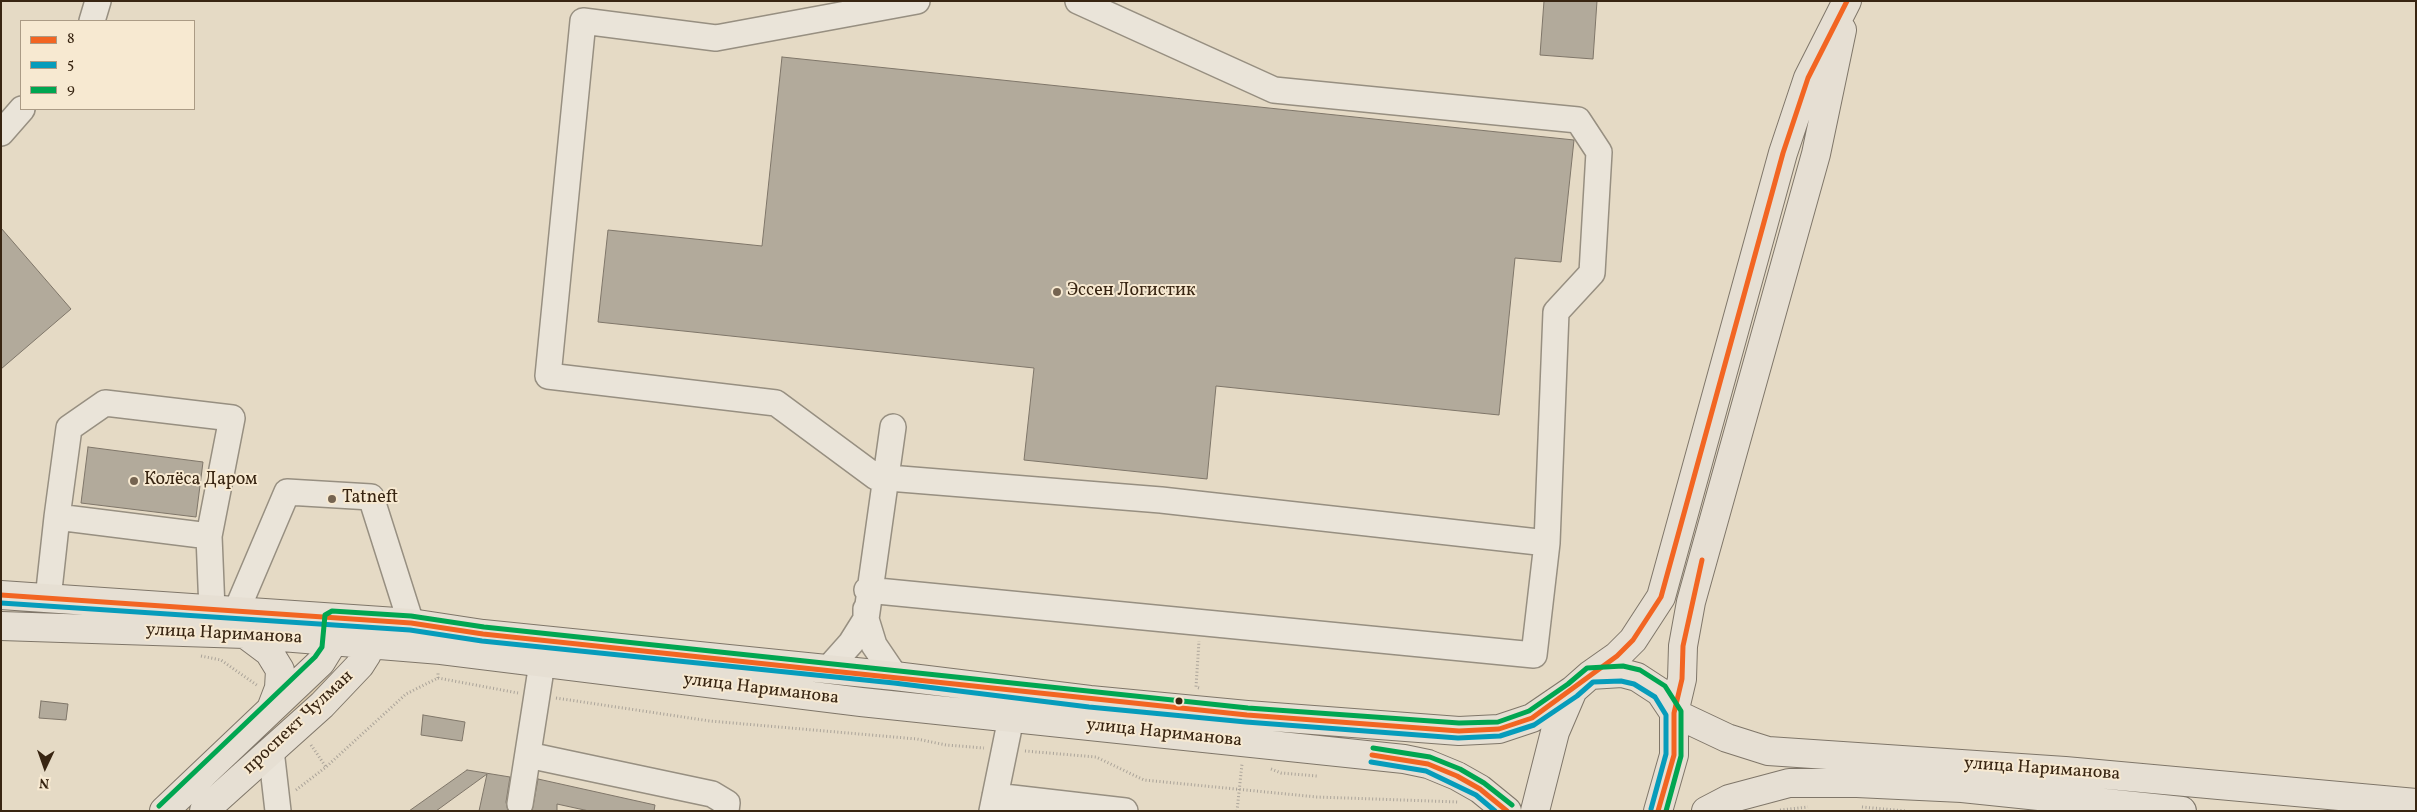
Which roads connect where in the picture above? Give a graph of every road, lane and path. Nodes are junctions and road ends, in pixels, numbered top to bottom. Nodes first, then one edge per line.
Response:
1 (98, 1) edge
2 (917, 1) edge
3 (1078, 1) edge
4 (1847, 1) edge
5 (92, 20) edge
6 (21, 110) edge
7 (1, 133) edge
8 (893, 427) dead end
9 (876, 478) junction
10 (56, 518) junction
11 (209, 536) junction
12 (1547, 542) junction
13 (867, 590) junction
14 (5, 596) edge
15 (48, 599) junction
16 (231, 619) junction
17 (866, 619) junction
18 (410, 623) junction
19 (3, 627) edge
20 (331, 629) junction
21 (369, 632) junction
22 (1199, 640) dead end
23 (439, 662) dead end
24 (542, 663) junction
25 (827, 670) junction
26 (895, 676) junction
27 (438, 678) junction
28 (1581, 683) junction
29 (1205, 689) dead end
30 (537, 697) junction
31 (272, 709) junction
32 (1674, 713) junction
33 (1011, 718) junction
34 (311, 743) dead end
35 (272, 750) junction
36 (1005, 750) junction
37 (528, 755) junction
38 (1242, 758) dead end
39 (326, 766) junction
40 (1239, 789) junction
41 (1461, 802) dead end
42 (993, 803) edge
43 (2416, 803) edge
44 (520, 804) dead end
45 (1811, 806) dead end
46 (1857, 807) dead end
47 (278, 808) edge
48 (164, 811) edge
49 (204, 811) edge
50 (726, 811) edge
51 (1125, 811) edge
52 (1237, 811) edge
53 (1507, 811) edge
54 (1535, 811) edge
55 (1658, 811) edge
56 (1706, 811) edge
57 (1775, 811) edge
58 (1906, 811) edge
59 (2182, 811) edge

1 - 5 lane
2 - 9 lane
3 - 12 lane
4 - 28 main road, улица Нариманова
4 - 32 main road
6 - 7 lane
8 - 17 lane
9 - 12 lane
9 - 13 lane
10 - 11 lane
10 - 11 lane
10 - 15 lane
11 - 16 lane
12 - 13 lane
13 - 17 lane
14 - 15 main road, улица Нариманова
14 - 19 main road
15 - 16 main road, улица Нариманова
16 - 18 lane
16 - 19 main road, улица Нариманова
16 - 20 main road, улица Нариманова
16 - 31 main road
17 - 25 lane
17 - 26 lane
18 - 21 main road, улица Нариманова
18 - 25 main road, улица Нариманова
20 - 21 main road, улица Нариманова
20 - 31 main road, проспект Чулман
21 - 24 main road, улица Нариманова
21 - 35 main road, проспект Чулман
22 - 29 path
23 - 27 path
24 - 30 lane
24 - 33 main road, улица Нариманова
25 - 26 main road, улица Нариманова
26 - 28 main road, улица Нариманова
27 - 30 path
27 - 39 path
28 - 32 main road
28 - 54 main road
30 - 36 path
30 - 37 lane
31 - 48 main road, проспект Чулман
32 - 43 main road, улица Нариманова
32 - 55 main road
33 - 36 lane
33 - 53 main road, улица Нариманова
34 - 39 path
35 - 47 lane
35 - 49 main road, проспект Чулман
36 - 40 path
36 - 42 lane
37 - 44 lane
37 - 50 lane
38 - 40 path
39 - 47 path
40 - 41 path
40 - 52 path
42 - 51 lane
45 - 57 path
46 - 58 path
56 - 59 main road, улица Нариманова

